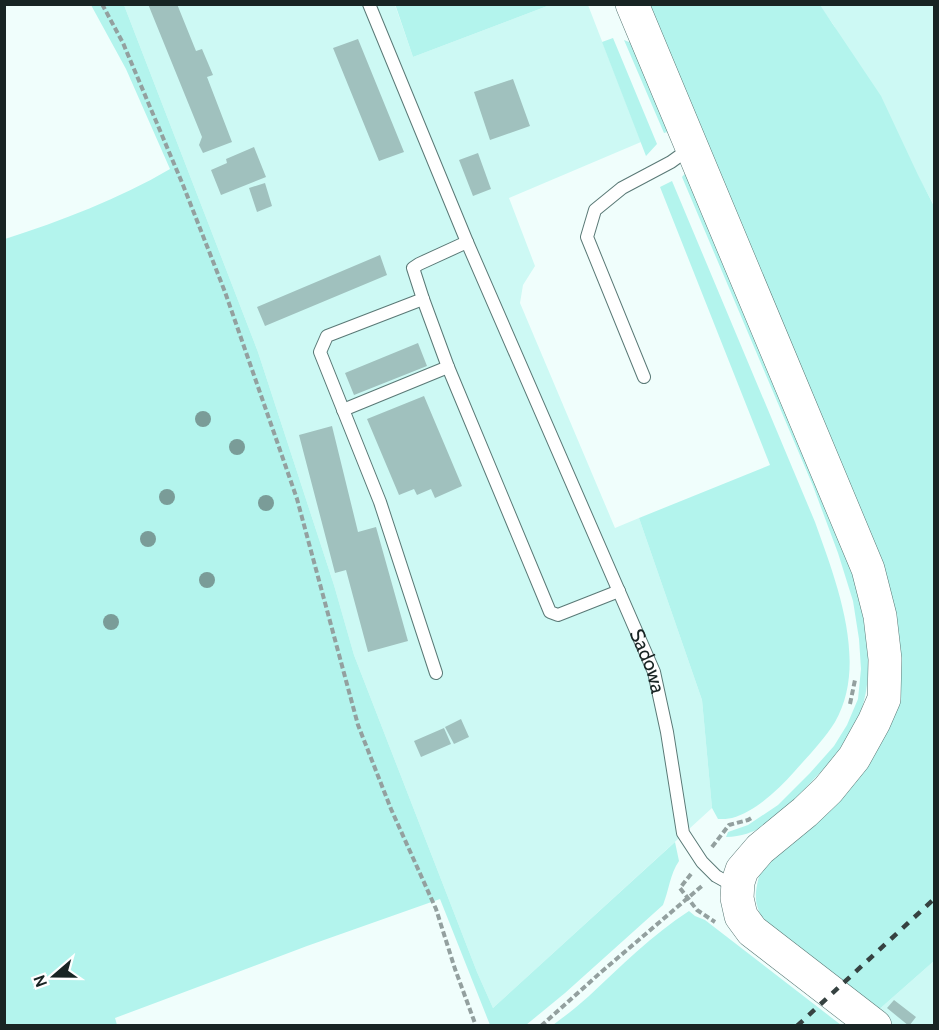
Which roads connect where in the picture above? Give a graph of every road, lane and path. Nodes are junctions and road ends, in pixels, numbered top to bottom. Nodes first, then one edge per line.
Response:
1 (102, 4) edge
2 (369, 4) edge
3 (632, 4) edge
4 (692, 147) junction
5 (467, 242) junction
6 (423, 299) junction
7 (448, 367) junction
8 (644, 378) dead end
9 (343, 410) junction
10 (619, 591) junction
11 (856, 670) dead end
12 (436, 673) dead end
13 (848, 710) dead end
14 (757, 814) dead end
15 (723, 832) dead end
16 (727, 882) junction
17 (680, 888) dead end
18 (688, 898) junction
19 (697, 910) dead end
20 (476, 1026) edge
21 (541, 1026) edge
22 (875, 1026) edge

1 - 20 path
2 - 5 lane, Sadowa
3 - 4 main road
4 - 8 lane
4 - 16 main road
5 - 6 lane
5 - 10 lane, Sadowa
6 - 7 lane
6 - 9 lane
7 - 9 lane
7 - 10 lane
9 - 12 lane
10 - 16 lane, Sadowa
11 - 13 path
14 - 15 path
16 - 18 path
16 - 22 main road
17 - 18 path
18 - 19 path
18 - 21 path

